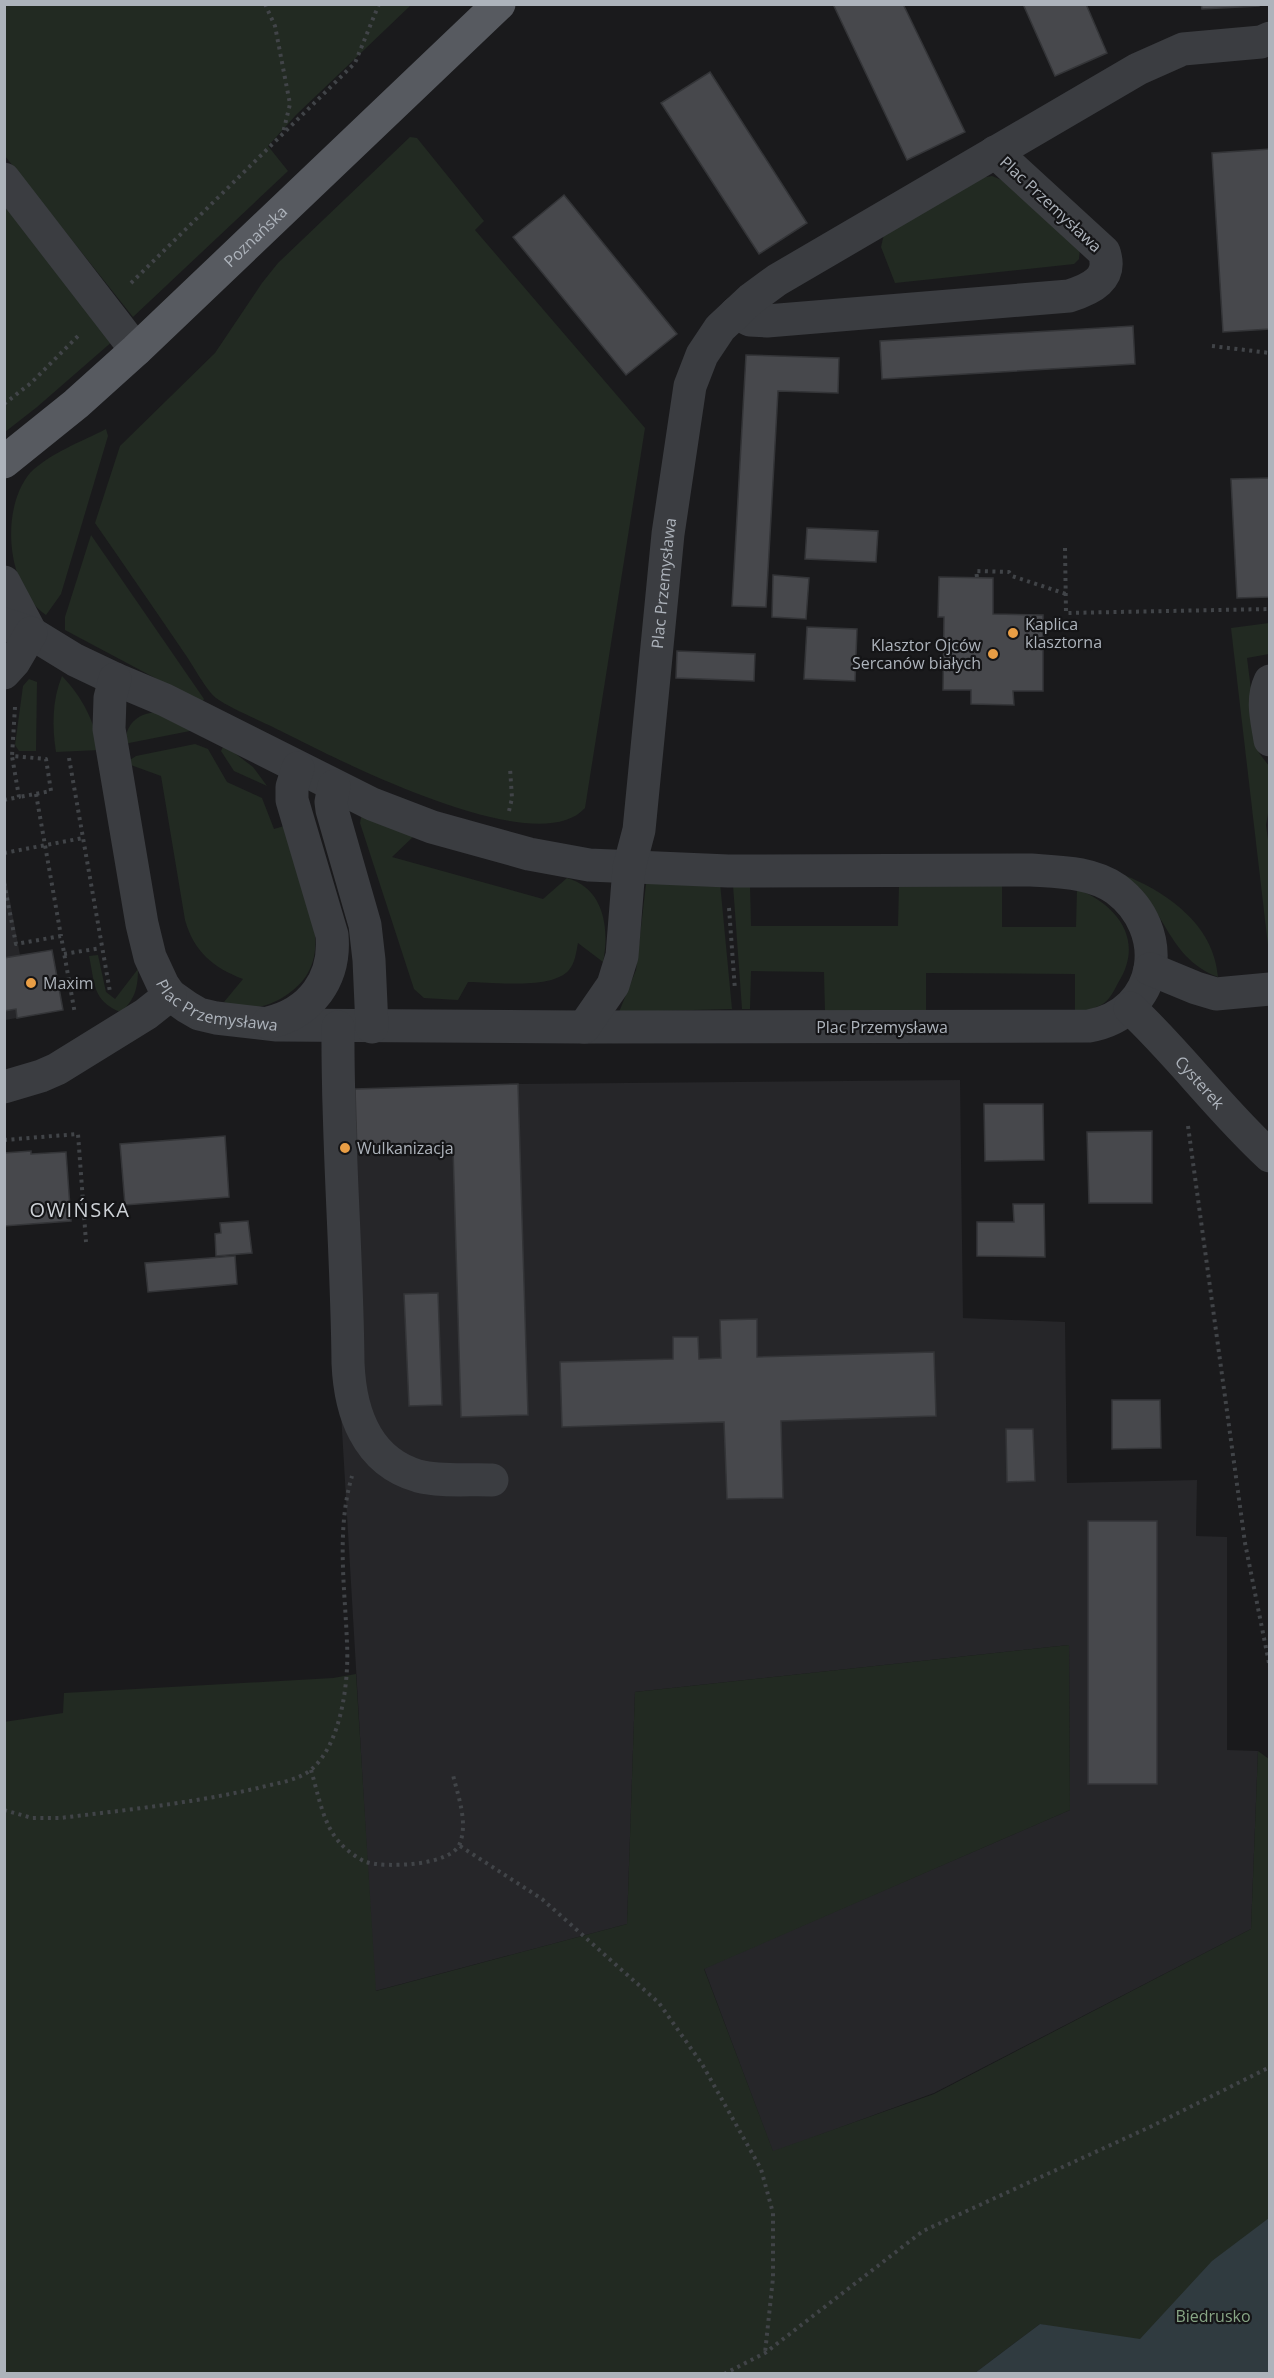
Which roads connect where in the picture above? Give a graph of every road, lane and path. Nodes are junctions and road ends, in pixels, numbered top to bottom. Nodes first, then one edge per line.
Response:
1 (265, 4) edge
2 (379, 4) edge
3 (499, 4) edge
4 (1269, 38) edge
5 (283, 134) junction
6 (995, 152) junction
7 (4, 179) edge
8 (105, 309) junction
9 (736, 313) junction
10 (1212, 346) dead end
11 (136, 350) junction
12 (1269, 353) edge
13 (4, 404) edge
14 (4, 462) edge
15 (1065, 548) dead end
16 (977, 577) dead end
17 (4, 582) edge
18 (1066, 594) junction
19 (1269, 609) edge
20 (18, 628) edge
21 (115, 679) junction
22 (1269, 681) edge
23 (10, 688) edge
24 (1269, 740) edge
25 (12, 756) junction
26 (69, 758) dead end
27 (298, 768) junction
28 (510, 768) dead end
29 (334, 786) junction
30 (36, 794) junction
31 (19, 797) junction
32 (512, 798) dead end
33 (4, 800) edge
34 (83, 838) junction
35 (45, 845) junction
36 (4, 853) edge
37 (629, 868) junction
38 (728, 872) junction
39 (4, 883) edge
40 (61, 936) junction
41 (101, 948) junction
42 (64, 954) junction
43 (1150, 969) junction
44 (1269, 989) edge
45 (113, 994) dead end
46 (170, 995) junction
47 (1130, 1008) junction
48 (76, 1020) dead end
49 (266, 1023) junction
50 (372, 1026) junction
51 (338, 1027) junction
52 (584, 1027) junction
53 (734, 1027) junction
54 (4, 1087) edge
55 (1205, 1089) junction
56 (4, 1140) edge
57 (1269, 1156) edge
58 (86, 1242) dead end
59 (368, 1440) junction
60 (492, 1479) dead end
61 (1269, 1668) edge
62 (311, 1770) junction
63 (453, 1775) dead end
64 (4, 1810) edge
65 (460, 1846) junction
66 (1269, 2067) edge
67 (765, 2353) junction
68 (724, 2373) edge

1 - 5 path
2 - 5 path
3 - 11 main road, Poznańska
4 - 6 street, Plac Przemysława
5 - 8 path
6 - 9 street, Plac Przemysława
6 - 9 street, Plac Przemysława
7 - 8 street
8 - 11 street
8 - 13 path
9 - 37 street, Plac Przemysława
10 - 12 path
11 - 14 main road, Poznańska
15 - 18 path
16 - 18 path
17 - 20 street
18 - 19 path
20 - 21 street, Plac Przemysława
20 - 23 street
21 - 27 street, Plac Przemysława
21 - 46 street, Plac Przemysława
22 - 24 street
23 - 25 path
25 - 30 path
25 - 31 path
26 - 34 path
27 - 29 street, Plac Przemysława
27 - 49 street
28 - 32 path
29 - 37 street, Plac Przemysława
29 - 50 street
30 - 31 path
30 - 35 path
31 - 33 path
34 - 35 path
34 - 41 path
35 - 36 path
35 - 40 path
37 - 38 street, Plac Przemysława
37 - 52 street, Plac Przemysława
38 - 43 street, Plac Przemysława
38 - 53 path
39 - 40 path
40 - 42 path
41 - 42 path
41 - 45 path
42 - 48 path
43 - 44 street
43 - 47 street, Plac Przemysława
46 - 49 street, Plac Przemysława
46 - 54 street
47 - 53 street, Plac Przemysława
47 - 55 street, Cysterek
49 - 51 street, Plac Przemysława
50 - 51 street, Plac Przemysława
50 - 52 street, Plac Przemysława
51 - 59 street
52 - 53 street, Plac Przemysława
55 - 57 street, Cysterek
55 - 61 path
56 - 58 path
59 - 60 street
59 - 62 path
62 - 64 path
62 - 65 path
63 - 65 path
65 - 67 path
66 - 67 path
67 - 68 path

